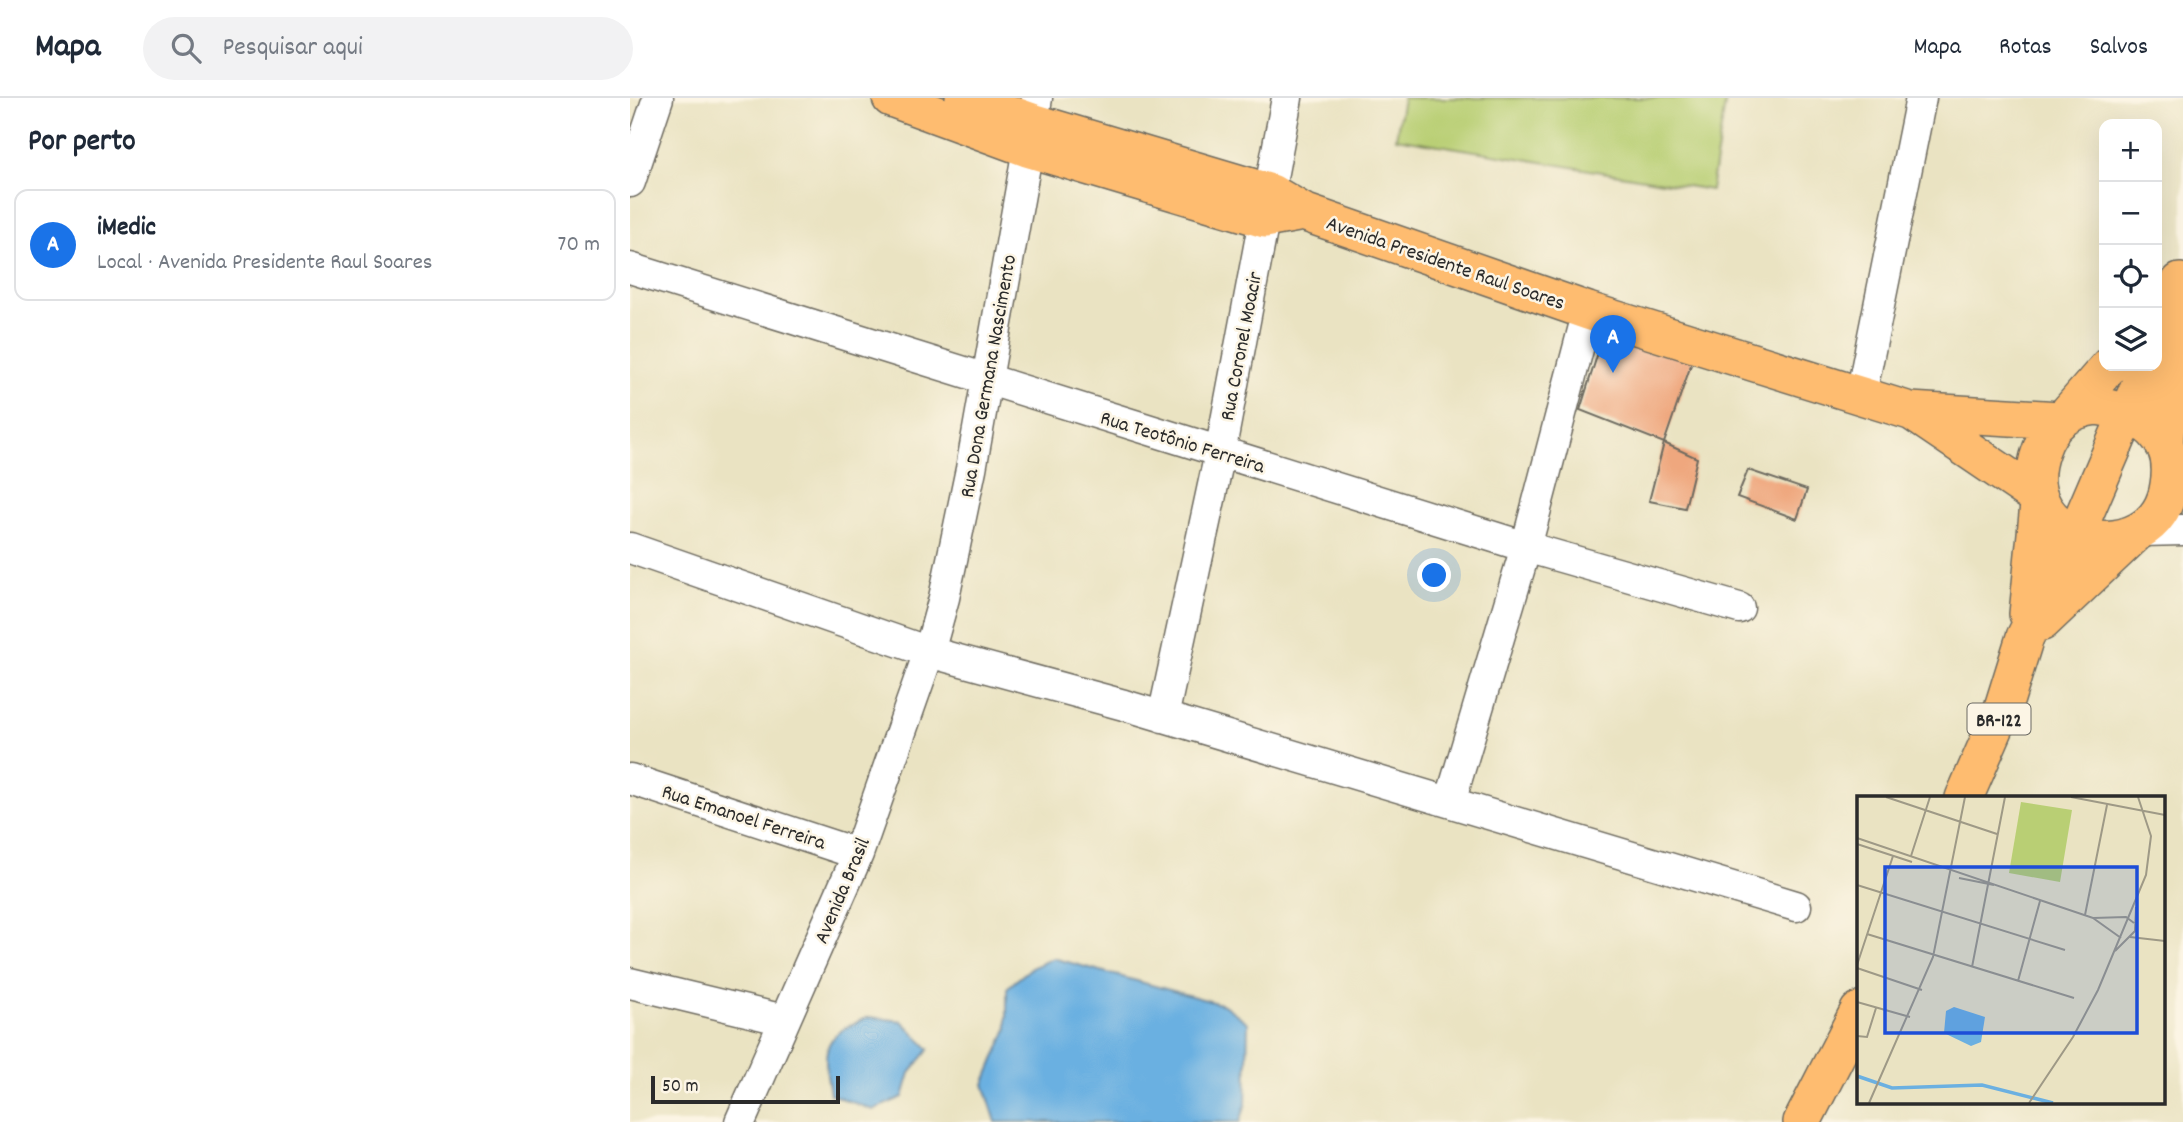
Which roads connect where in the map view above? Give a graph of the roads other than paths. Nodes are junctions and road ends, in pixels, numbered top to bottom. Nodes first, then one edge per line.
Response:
1 (658, 98) edge
2 (891, 98) edge
3 (964, 98) edge
4 (1287, 98) edge
5 (1921, 98) edge
6 (1032, 123) edge
7 (630, 182) edge
8 (1268, 206) junction
9 (630, 268) edge
10 (2182, 279) edge
11 (2159, 308) edge
12 (1588, 311) junction
13 (2162, 329) edge
14 (2104, 371) edge
15 (2146, 371) edge
16 (987, 380) junction
17 (1861, 395) junction
18 (1910, 411) junction
19 (2129, 413) junction
20 (2064, 416) junction
21 (1220, 453) junction
22 (2172, 454) edge
23 (2038, 500) junction
24 (2183, 530) edge
25 (2139, 532) junction
26 (2076, 534) junction
27 (1527, 547) junction
28 (630, 548) edge
29 (1739, 608) dead end
30 (2025, 637) junction
31 (929, 652) junction
32 (1163, 717) junction
33 (630, 779) edge
34 (1965, 796) edge
35 (1450, 803) junction
36 (858, 854) junction
37 (1796, 906) dead end
38 (630, 983) edge
39 (1857, 1015) edge
40 (784, 1020) junction
41 (740, 1122) edge
42 (1802, 1122) edge

1 - 7 street
2 - 6 main road, Avenida Presidente Raul Soares
3 - 6 main road, Avenida Presidente Raul Soares
4 - 8 street, Rua Coronel Moacir
5 - 17 street
6 - 8 main road, Avenida Presidente Raul Soares
6 - 16 street, Rua Dona Germana Nascimento
8 - 12 main road, Avenida Presidente Raul Soares
8 - 21 street, Rua Coronel Moacir
9 - 16 street, Rua Teotônio Ferreira
10 - 11 main road
10 - 13 main road
10 - 22 main road
12 - 17 main road, Avenida Presidente Raul Soares
12 - 27 street
14 - 20 main road
15 - 19 main road, BR-122
16 - 21 street, Rua Teotônio Ferreira
16 - 31 street, Rua Dona Germana Nascimento
17 - 18 main road, Avenida Presidente Raul Soares
18 - 20 main road, Avenida Presidente Raul Soares
18 - 23 main road, Avenida Presidente Raul Soares
19 - 20 main road, Avenida Presidente Raul Soares
19 - 22 main road
19 - 26 main road, BR-122
20 - 23 main road
21 - 27 street, Rua Teotônio Ferreira
21 - 32 street, Rua Coronel Moacir
22 - 25 main road
23 - 26 main road, Avenida Presidente Raul Soares
23 - 30 main road
24 - 25 street
25 - 26 main road
25 - 30 main road
26 - 30 main road, BR-122
27 - 29 street, Rua Teotônio Ferreira
27 - 35 street
28 - 31 street
30 - 34 main road, BR-122
31 - 32 street
31 - 36 street, Avenida Brasil
32 - 35 street
33 - 36 street, Rua Emanoel Ferreira
35 - 37 street
36 - 40 street, Avenida Brasil
38 - 40 street
39 - 42 main road
40 - 41 street, Avenida Brasil

